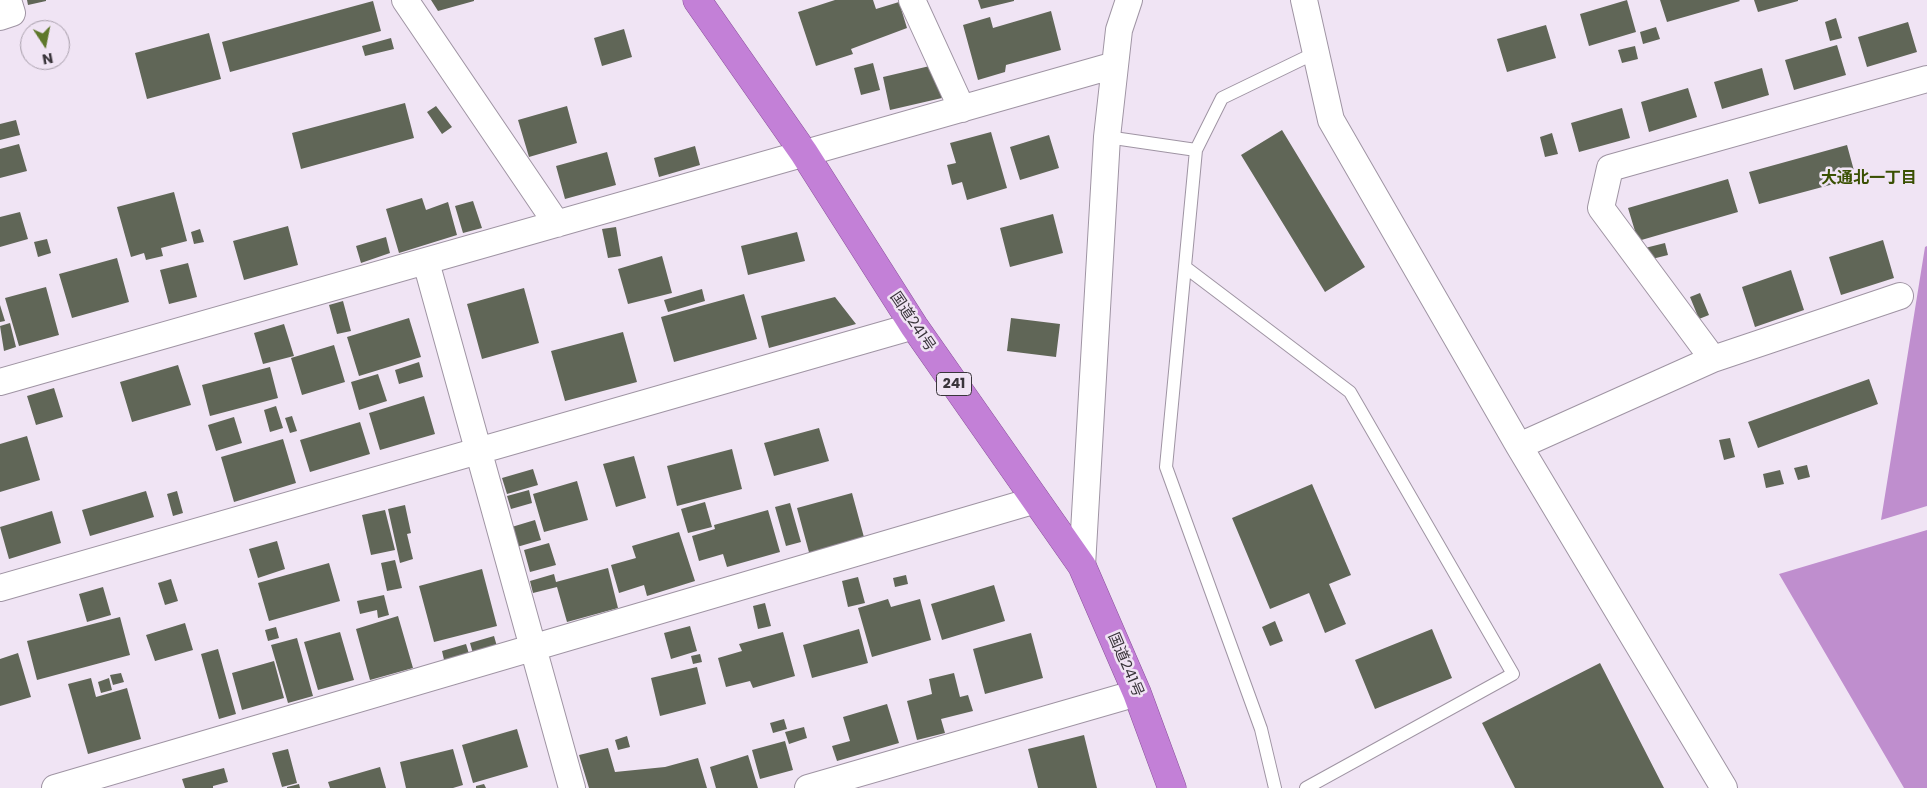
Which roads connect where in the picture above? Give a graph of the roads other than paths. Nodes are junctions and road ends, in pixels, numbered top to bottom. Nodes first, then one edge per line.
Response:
1 (8, 0) edge
2 (405, 0) edge
3 (698, 0) edge
4 (912, 0) edge
5 (1129, 0) edge
6 (1304, 0) edge
7 (0, 16) edge
8 (1317, 52) junction
9 (1115, 65) junction
10 (1927, 79) edge
11 (962, 109) junction
12 (1107, 137) junction
13 (1196, 150) junction
14 (804, 153) junction
15 (557, 224) junction
16 (426, 262) junction
17 (1185, 267) junction
18 (1900, 296) dead end
19 (914, 326) junction
20 (1714, 359) junction
21 (0, 382) edge
22 (1519, 446) junction
23 (479, 451) junction
24 (1036, 500) junction
25 (1082, 566) junction
26 (0, 588) edge
27 (533, 649) junction
28 (1137, 694) junction
29 (55, 788) edge
30 (572, 788) edge
31 (808, 788) edge
32 (1172, 788) edge
33 (1274, 788) edge
34 (1306, 788) edge
35 (1724, 788) edge

1 - 7 street
2 - 15 street
3 - 14 highway, 国道241号 / 241
4 - 11 street
5 - 9 street
6 - 8 street
8 - 13 lane
8 - 22 street
9 - 11 street
9 - 12 street
10 - 20 street
11 - 14 street
12 - 13 lane
12 - 25 street
13 - 17 lane
14 - 15 street
14 - 19 highway, 国道241号 / 241
15 - 16 street
16 - 21 street
16 - 23 street
17 - 33 lane
17 - 34 lane
18 - 20 street
19 - 23 street
19 - 24 highway, 国道241号 / 241
20 - 22 street
22 - 35 street
23 - 26 street
23 - 27 street
24 - 25 highway, 国道241号 / 241
24 - 27 street
25 - 28 highway, 国道241号 / 241
27 - 29 street
27 - 30 street
28 - 31 street
28 - 32 highway, 国道241号 / 241

